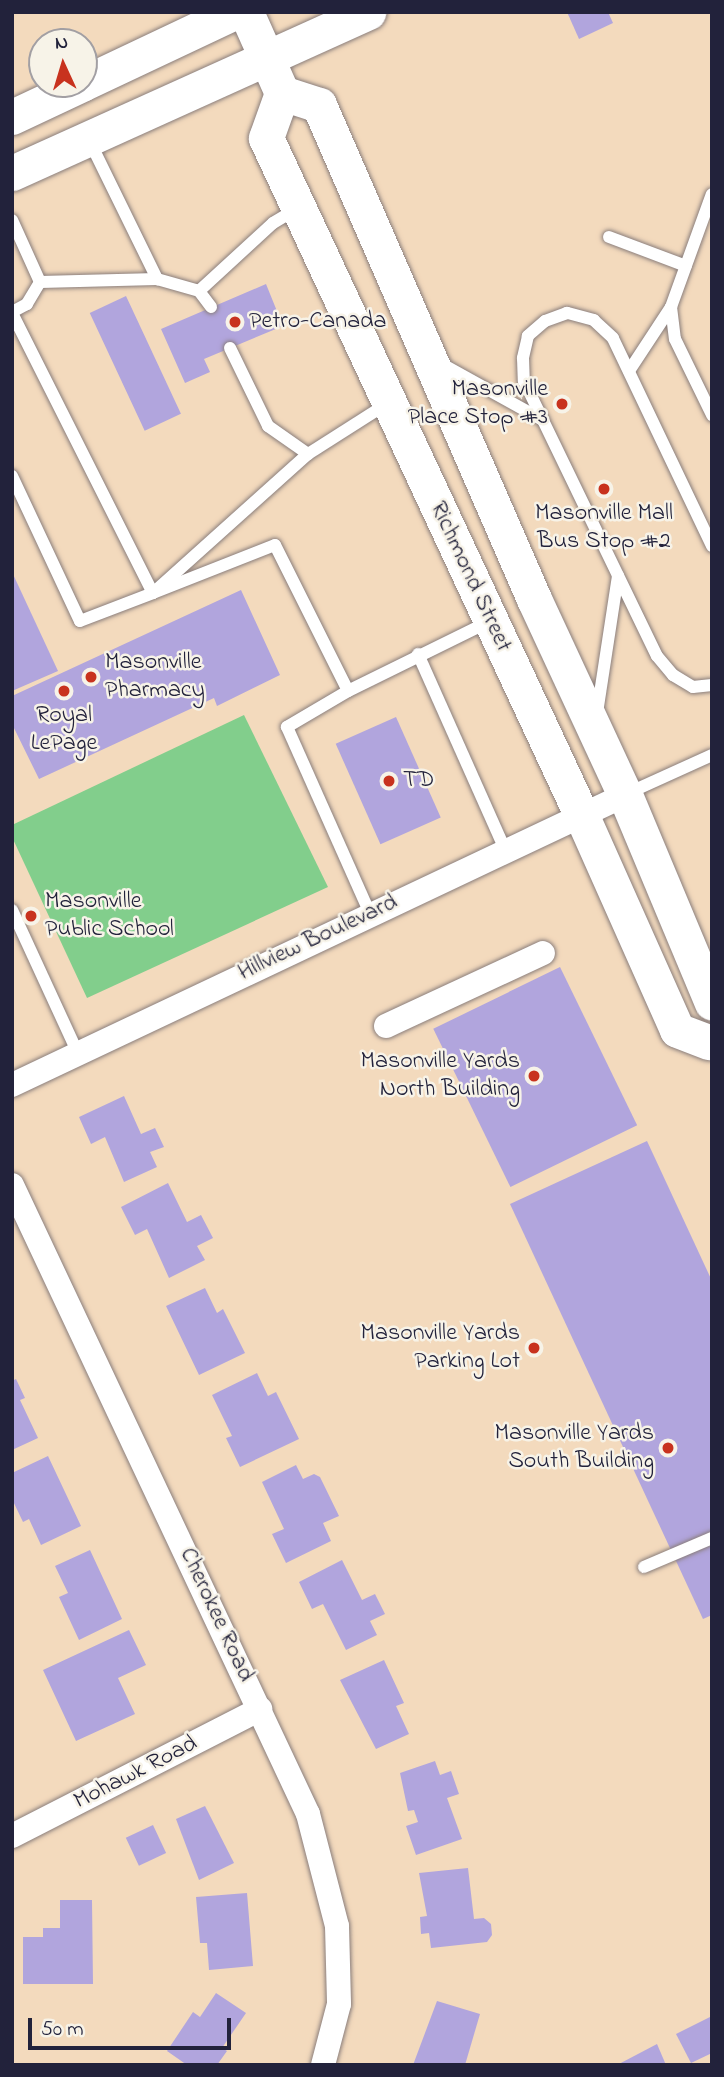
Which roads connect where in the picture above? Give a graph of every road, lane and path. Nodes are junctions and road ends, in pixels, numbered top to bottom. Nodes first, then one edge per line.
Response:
1 (234, 12) edge
2 (246, 12) edge
3 (368, 12) edge
4 (268, 58) junction
5 (98, 77) edge
6 (282, 93) junction
7 (53, 98) edge
8 (12, 117) edge
9 (88, 139) junction
10 (12, 173) edge
11 (712, 194) edge
12 (298, 207) junction
13 (12, 220) edge
14 (609, 237) dead end
15 (686, 266) junction
16 (157, 279) junction
17 (40, 282) junction
18 (200, 291) junction
19 (211, 307) dead end
20 (671, 307) junction
21 (12, 312) edge
22 (230, 348) dead end
23 (431, 359) junction
24 (629, 371) junction
25 (388, 403) junction
26 (712, 415) edge
27 (543, 421) junction
28 (308, 454) junction
29 (12, 477) edge
30 (696, 512) junction
31 (712, 525) edge
32 (712, 546) edge
33 (618, 575) junction
34 (153, 593) junction
35 (490, 621) junction
36 (418, 654) junction
37 (712, 685) edge
38 (348, 691) junction
39 (595, 726) junction
40 (712, 755) edge
41 (625, 795) junction
42 (581, 814) junction
43 (505, 849) junction
44 (12, 910) edge
45 (370, 913) junction
46 (543, 953) dead end
47 (712, 1003) edge
48 (386, 1026) dead end
49 (711, 1038) edge
50 (77, 1051) junction
51 (12, 1085) edge
52 (12, 1185) edge
53 (712, 1538) edge
54 (644, 1567) dead end
55 (260, 1710) junction
56 (12, 1836) edge
57 (323, 2065) edge

1 - 5 main road
2 - 4 main road
3 - 4 main road
4 - 6 main road
4 - 9 main road
6 - 12 main road, Richmond Street
6 - 23 main road, Richmond Street
7 - 8 main road
9 - 10 main road
9 - 16 lane
11 - 15 lane
12 - 18 lane
12 - 25 main road, Richmond Street
13 - 17 lane
14 - 15 lane
15 - 20 lane
16 - 17 lane
16 - 18 lane
17 - 21 lane
18 - 19 lane
20 - 24 lane
20 - 26 lane
21 - 34 lane
22 - 28 lane
23 - 27 lane
23 - 39 main road, Richmond Street
24 - 27 lane
24 - 30 lane
25 - 28 lane
25 - 35 main road, Richmond Street
27 - 33 lane
28 - 34 lane
29 - 34 lane
30 - 31 lane
30 - 32 lane
33 - 37 lane
33 - 39 lane
34 - 38 lane
35 - 36 lane
35 - 42 main road, Richmond Street
36 - 38 lane
36 - 43 lane
38 - 45 lane
39 - 41 main road, Richmond Street
40 - 41 lane
41 - 42 street, Hillview Boulevard
41 - 47 main road, Richmond Street
42 - 43 street, Hillview Boulevard
42 - 49 main road, Richmond Street
43 - 45 street, Hillview Boulevard
44 - 50 lane
45 - 50 street, Hillview Boulevard
46 - 48 street
50 - 51 street, Hillview Boulevard
52 - 55 street, Cherokee Road
53 - 54 lane
55 - 56 street, Mohawk Road
55 - 57 street, Cherokee Road

